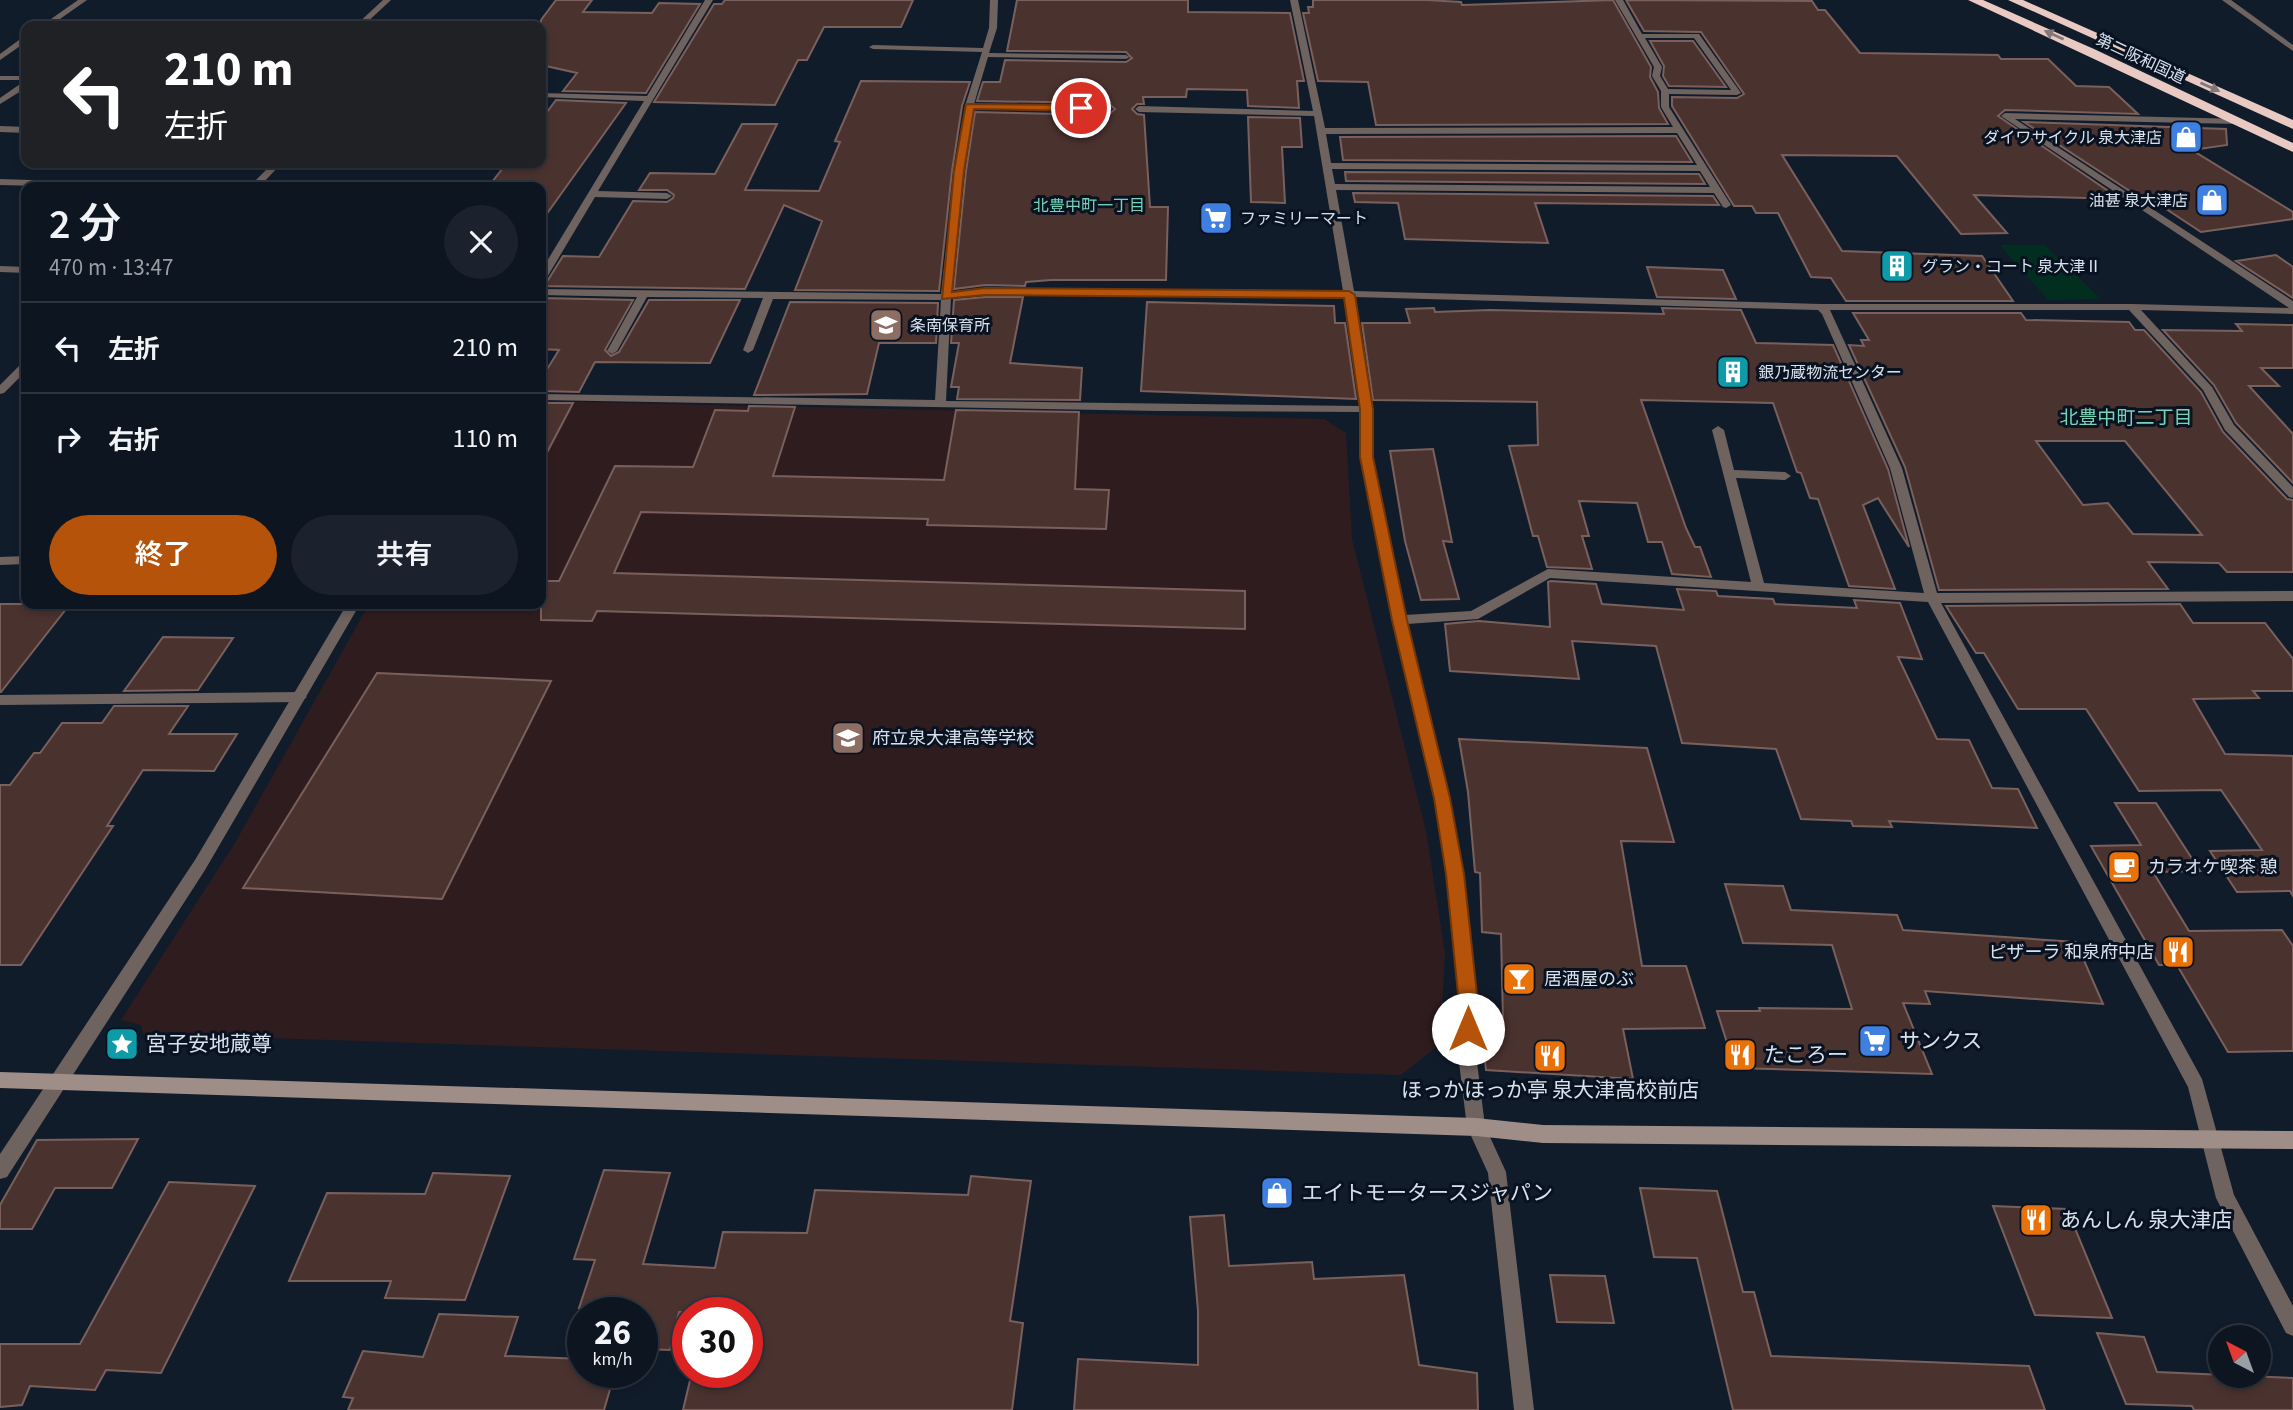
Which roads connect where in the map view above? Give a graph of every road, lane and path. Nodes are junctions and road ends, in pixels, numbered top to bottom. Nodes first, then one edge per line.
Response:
1 (83, 0) edge
2 (387, 0) edge
3 (709, 0) edge
4 (994, 0) edge
5 (1294, 0) edge
6 (1619, 0) edge
7 (1974, 0) edge
8 (2014, 0) edge
9 (2226, 0) edge
10 (52, 21) edge
11 (364, 21) edge
12 (1641, 36) junction
13 (21, 43) edge
14 (873, 47) dead end
15 (2293, 50) edge
16 (986, 53) junction
17 (1126, 57) dead end
18 (0, 58) edge
19 (0, 78) edge
20 (21, 78) edge
21 (21, 87) edge
22 (1665, 91) junction
23 (546, 95) edge
24 (650, 99) junction
25 (0, 102) edge
26 (969, 106) junction
27 (1108, 109) dead end
28 (1139, 109) dead end
29 (1317, 114) junction
30 (2238, 121) junction
31 (2293, 125) edge
32 (0, 129) edge
33 (21, 130) edge
34 (1679, 130) junction
35 (1321, 131) junction
36 (2293, 148) edge
37 (1327, 166) junction
38 (273, 168) edge
39 (1702, 168) junction
40 (0, 182) edge
41 (260, 182) edge
42 (21, 183) edge
43 (1330, 187) junction
44 (1717, 190) junction
45 (593, 194) junction
46 (667, 196) dead end
47 (1726, 205) dead end
48 (546, 268) edge
49 (0, 270) edge
50 (21, 270) edge
51 (546, 292) edge
52 (644, 293) junction
53 (769, 295) junction
54 (1349, 295) junction
55 (946, 297) junction
56 (1821, 307) junction
57 (2132, 307) junction
58 (2293, 309) edge
59 (748, 350) dead end
60 (612, 351) dead end
61 (21, 370) edge
62 (0, 391) edge
63 (546, 397) edge
64 (940, 403) junction
65 (1366, 409) junction
66 (1718, 430) dead end
67 (1730, 474) junction
68 (1785, 476) dead end
69 (2293, 494) edge
70 (21, 560) edge
71 (0, 561) edge
72 (1759, 586) junction
73 (2293, 596) edge
74 (1932, 598) junction
75 (350, 609) edge
76 (1399, 620) junction
77 (300, 697) junction
78 (0, 700) edge
79 (0, 1080) edge
80 (58, 1082) junction
81 (1476, 1127) junction
82 (2211, 1139) junction
83 (2293, 1140) edge
84 (0, 1170) edge
85 (2293, 1326) edge
86 (1524, 1410) edge

1 - 10 street
2 - 11 street
3 - 24 street
4 - 16 street
5 - 29 street
6 - 12 street
30 -> 7 highway, 第二阪和国道
8 -> 31 highway, 第二阪和国道
9 - 15 street
12 - 22 street
12 - 22 street
13 - 18 street
14 - 16 street
16 - 17 street
16 - 26 street
19 - 20 street
21 - 25 street
22 - 34 street
23 - 24 street
24 - 45 street
26 - 27 street
26 - 55 street
28 - 29 street
29 - 35 street
30 - 36 highway, 第二阪和国道
30 - 58 street
32 - 33 street
34 - 35 street
34 - 39 street
35 - 37 street
37 - 39 street
37 - 43 street
38 - 41 street
39 - 44 street
40 - 42 street
43 - 44 street
43 - 54 street
44 - 47 street
45 - 46 street
45 - 48 street
49 - 50 street
51 - 52 street
52 - 53 street
52 - 60 street
53 - 55 street
53 - 59 street
54 - 55 street
54 - 56 street
54 - 65 street
55 - 64 street
56 - 57 street
56 - 74 street
57 - 58 street
57 - 69 street
61 - 62 street
63 - 64 street
64 - 65 street
65 - 76 street
66 - 67 street
67 - 68 street
67 - 72 street
70 - 71 street
72 - 74 street
72 - 76 street
73 - 74 street
74 - 82 street
75 - 77 street
76 - 81 street
77 - 78 street
77 - 80 street
79 - 80 street
80 - 81 street
80 - 84 street
81 - 82 street
81 - 86 street
82 - 83 street
82 - 85 street

